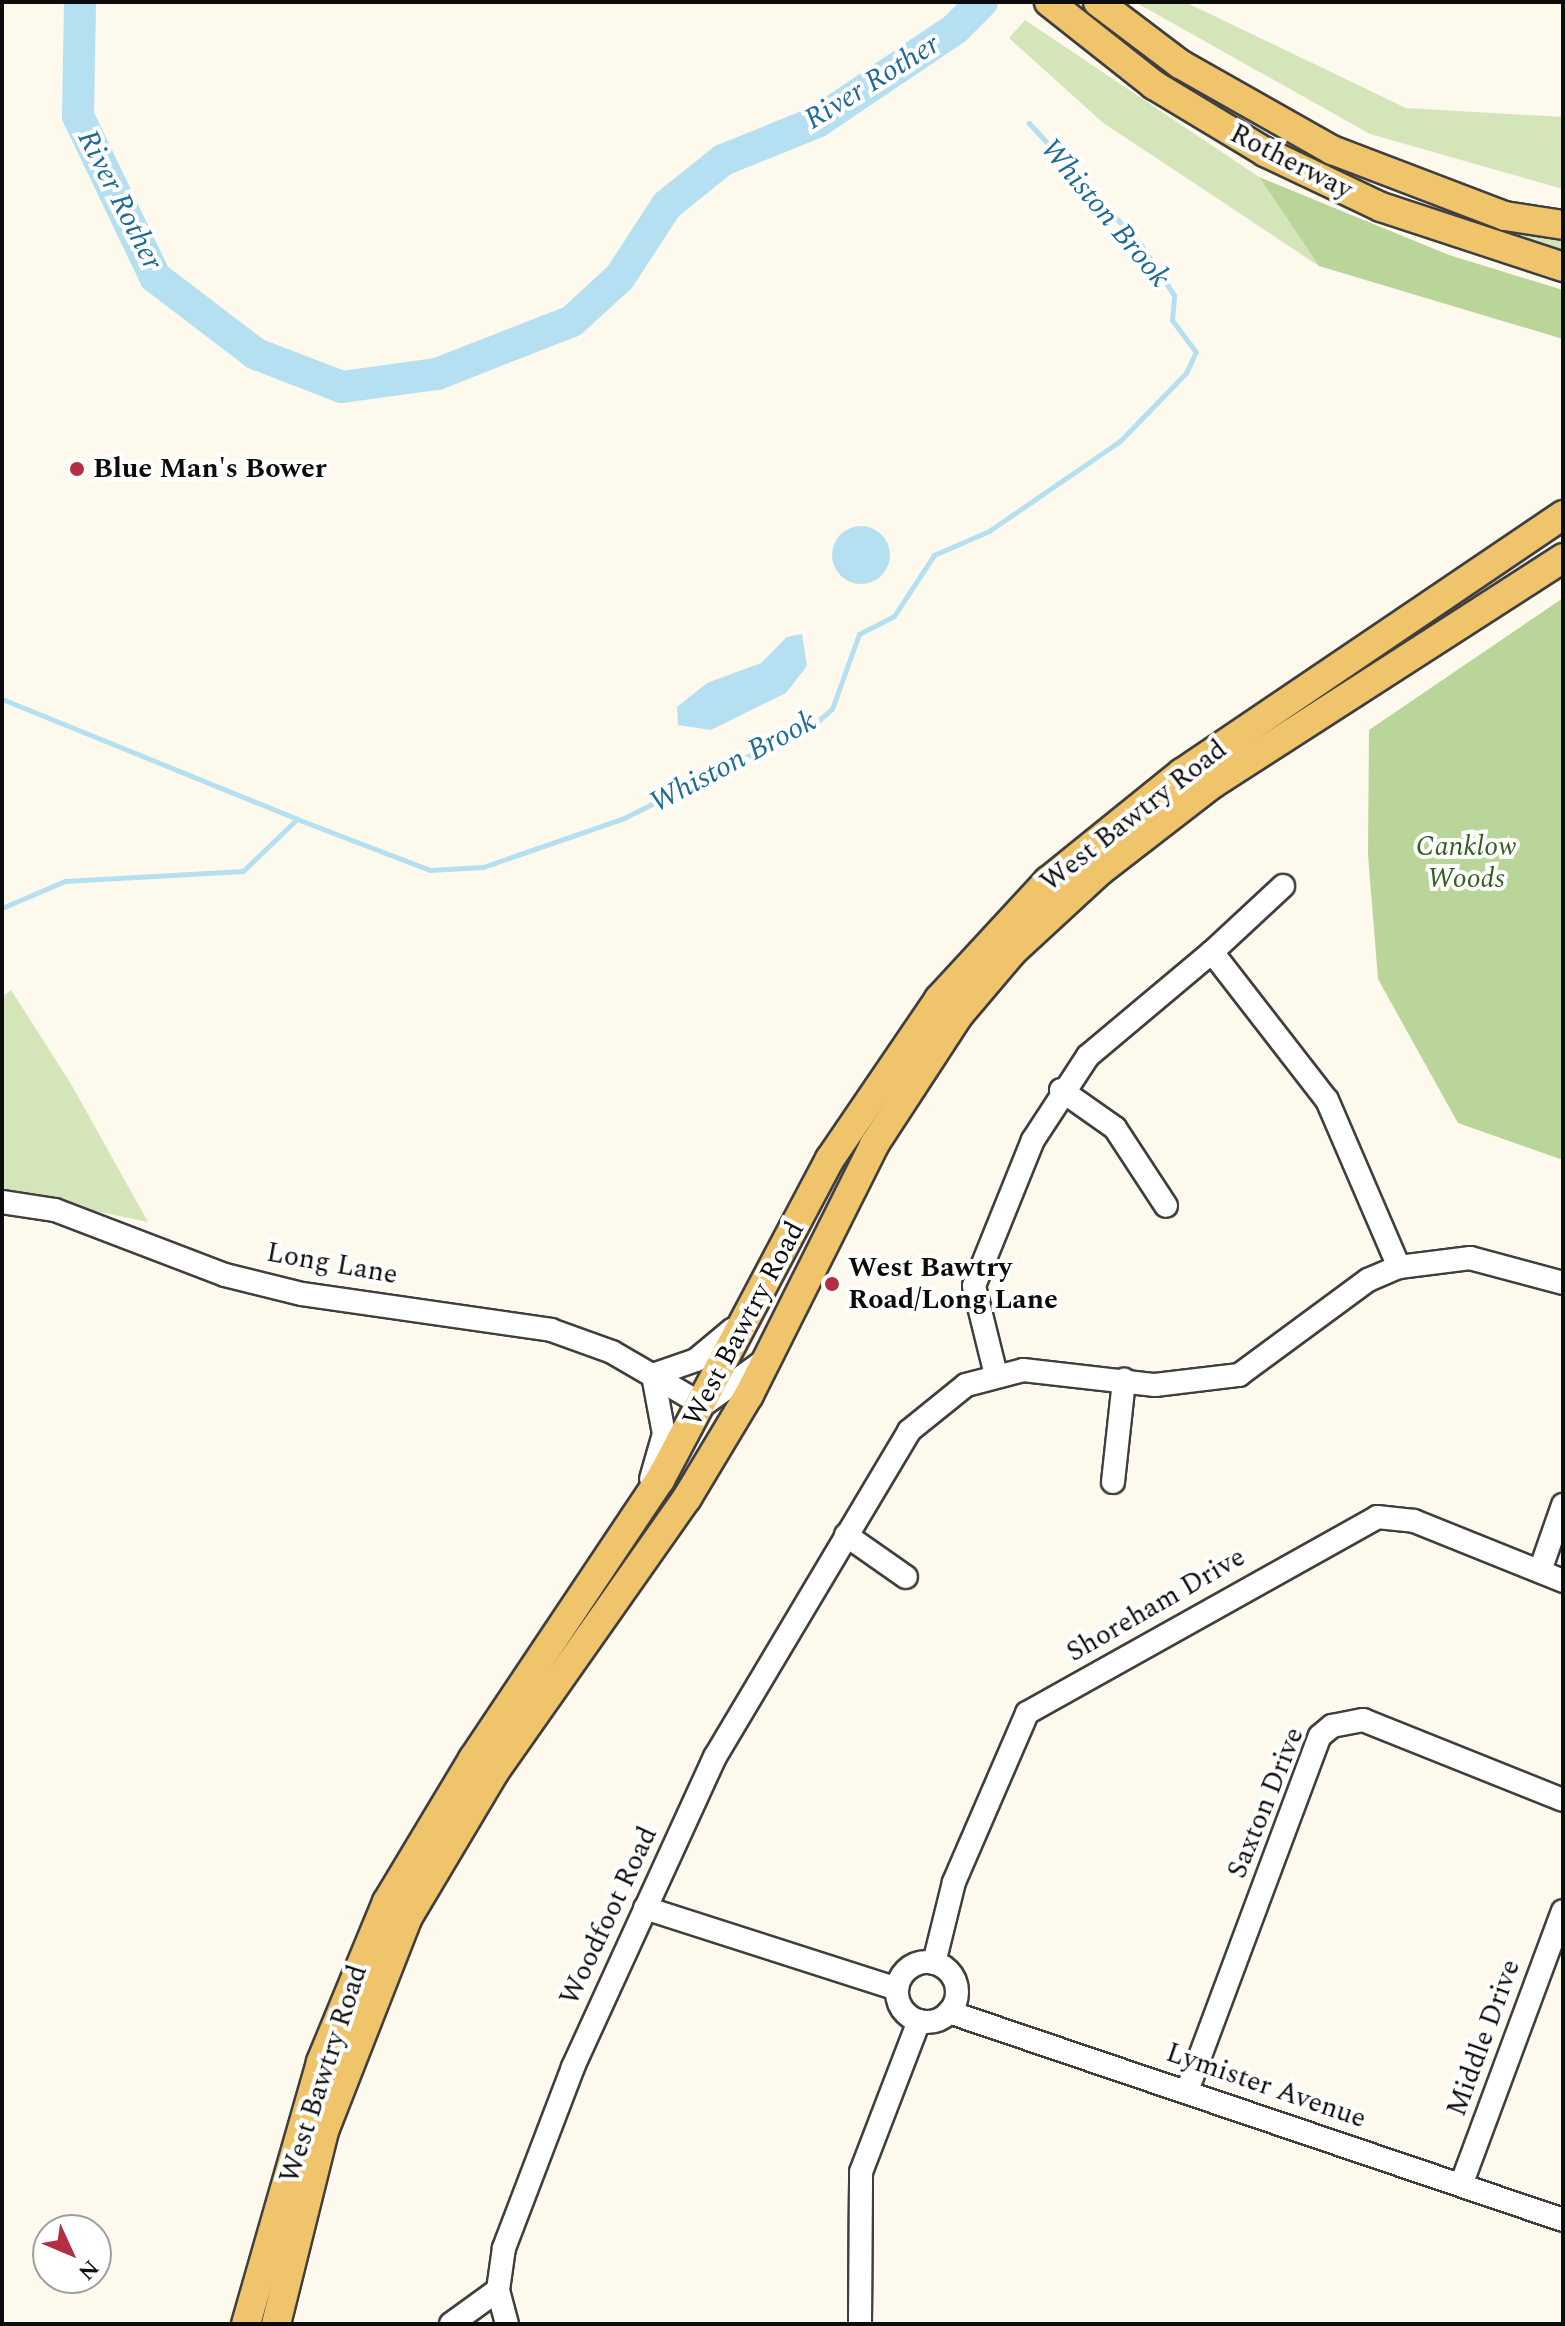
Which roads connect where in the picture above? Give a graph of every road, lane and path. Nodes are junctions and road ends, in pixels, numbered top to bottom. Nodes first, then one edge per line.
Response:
1 (1049, 2) edge
2 (1098, 2) edge
3 (1563, 225) edge
4 (1563, 267) edge
5 (1563, 515) edge
6 (1523, 540) junction
7 (1563, 549) edge
8 (1563, 558) edge
9 (1283, 886) dead end
10 (1212, 952) junction
11 (1061, 1090) junction
12 (2, 1202) edge
13 (1166, 1206) dead end
14 (1399, 1267) junction
15 (1563, 1283) edge
16 (754, 1307) junction
17 (776, 1342) junction
18 (653, 1375) junction
19 (996, 1375) junction
20 (1124, 1380) junction
21 (703, 1405) junction
22 (1113, 1482) dead end
23 (644, 1504) junction
24 (1563, 1505) edge
25 (846, 1535) junction
26 (1540, 1571) junction
27 (906, 1577) dead end
28 (1563, 1581) edge
29 (1563, 1800) edge
30 (645, 1908) junction
31 (1563, 1911) edge
32 (934, 1963) junction
33 (897, 1989) junction
34 (949, 2012) junction
35 (919, 2021) junction
36 (1187, 2091) junction
37 (1461, 2185) junction
38 (1563, 2220) edge
39 (498, 2290) junction
40 (246, 2324) edge
41 (276, 2324) edge
42 (451, 2324) edge
43 (507, 2324) edge
44 (860, 2324) edge

1 - 4 main road, Rotherway
2 - 3 main road, Rotherway
5 - 6 main road, West Bawtry Road
6 - 7 main road
6 - 16 main road, West Bawtry Road
8 - 17 main road, West Bawtry Road
9 - 10 street
10 - 11 street
10 - 14 street
11 - 13 street
11 - 19 street
12 - 18 street, Long Lane
14 - 15 street, Woodfoot Road
14 - 20 street, Woodfoot Road
16 - 18 street
16 - 21 main road, West Bawtry Road
17 - 21 street
17 - 41 main road, West Bawtry Road
18 - 21 street, Long Lane
18 - 23 street
19 - 20 street, Woodfoot Road
19 - 25 street, Woodfoot Road
20 - 22 street
21 - 23 main road, West Bawtry Road
23 - 40 main road, West Bawtry Road
24 - 26 street
25 - 27 street
25 - 30 street, Woodfoot Road
26 - 28 street, Shoreham Drive
26 - 32 street, Shoreham Drive
29 - 36 street, Saxton Drive
30 - 33 street
30 - 39 street, Woodfoot Road
31 - 37 street, Middle Drive
32 - 33 street
32 - 34 street
33 - 35 street
34 - 35 street
34 - 36 street, Lymister Avenue
35 - 44 street
36 - 37 street, Lymister Avenue
37 - 38 street, Lymister Avenue
39 - 42 street
39 - 43 street

